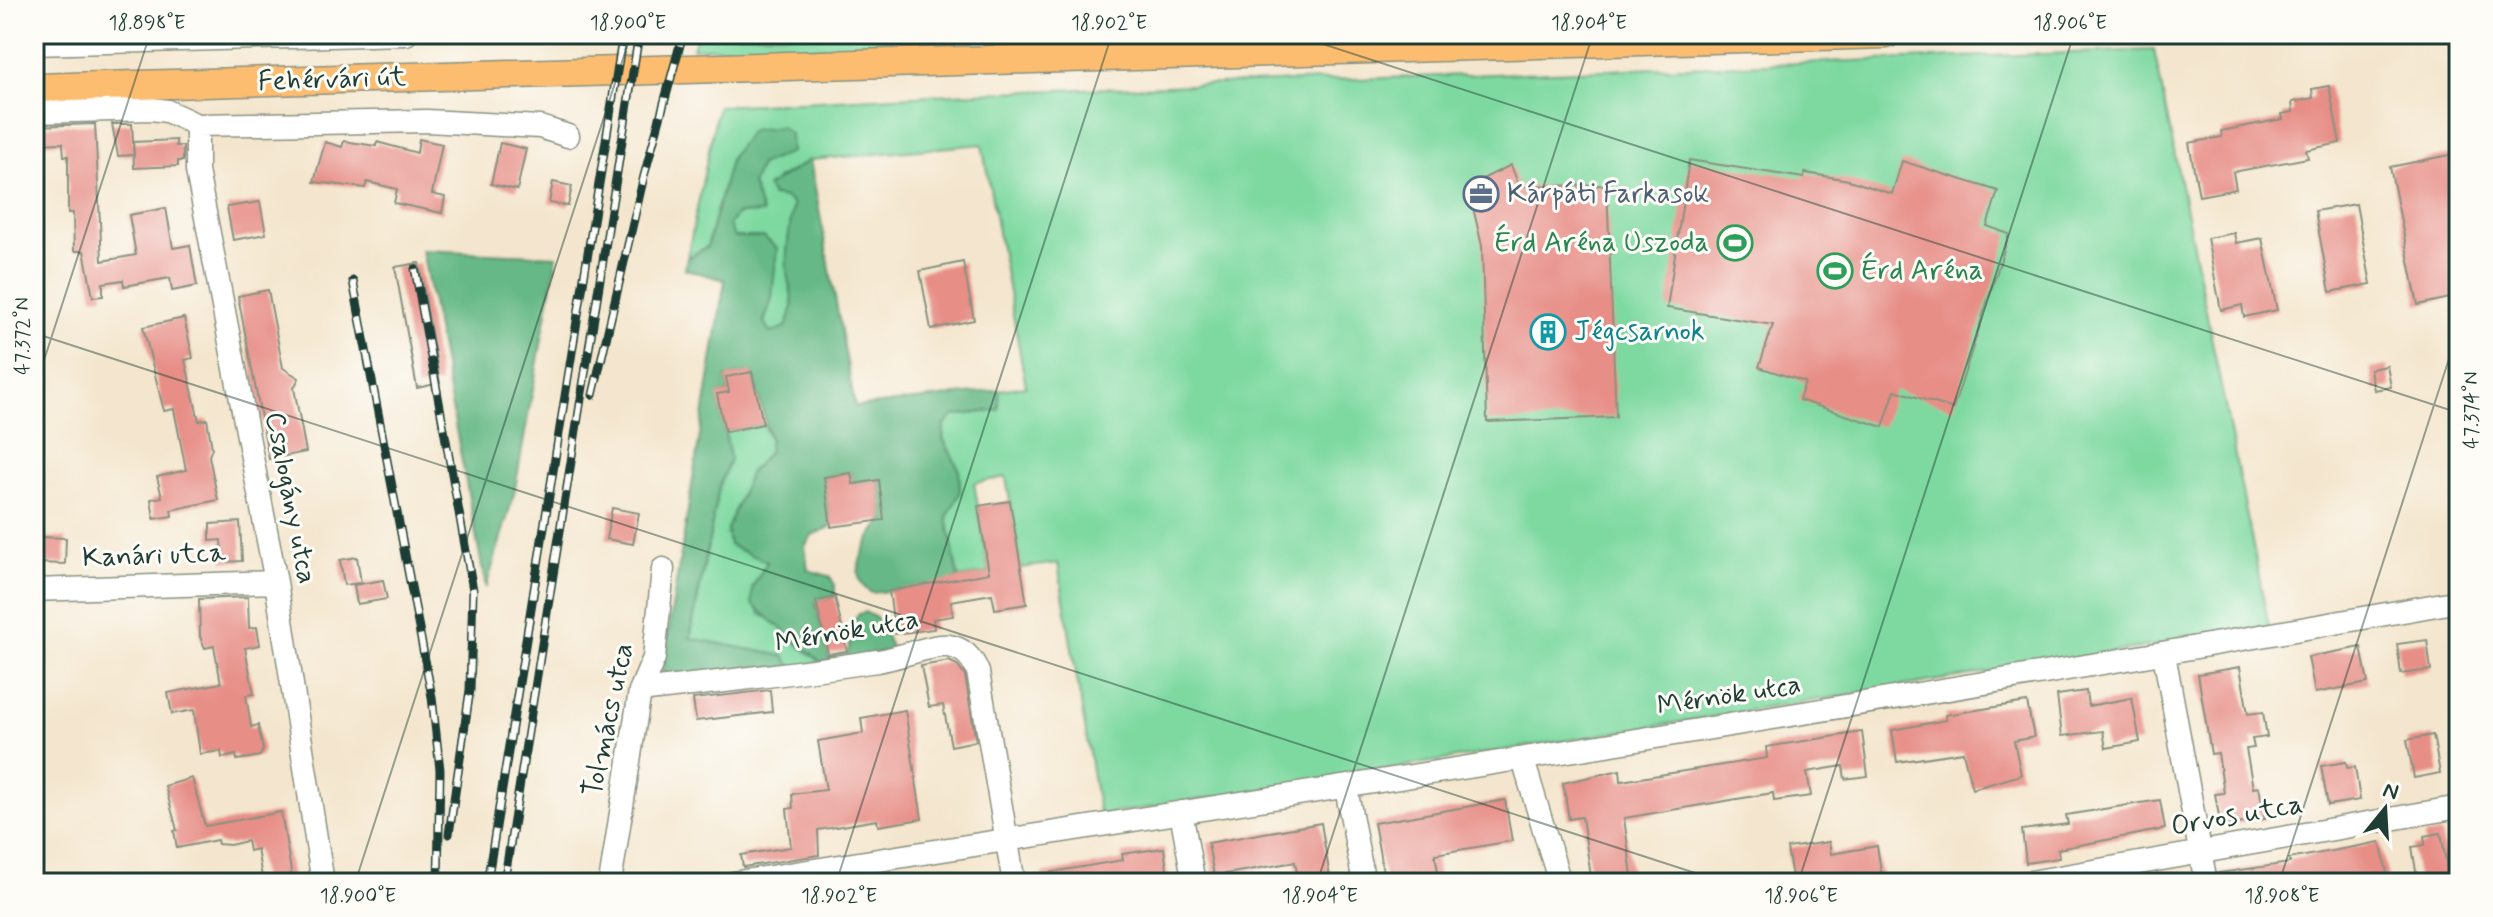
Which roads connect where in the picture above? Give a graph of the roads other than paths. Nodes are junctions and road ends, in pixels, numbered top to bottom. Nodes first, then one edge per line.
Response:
1 (406, 34) edge
2 (1886, 34) edge
3 (343, 35) edge
4 (1818, 35) edge
5 (34, 44) edge
6 (34, 88) edge
7 (34, 112) edge
8 (197, 125) junction
9 (568, 136) dead end
10 (663, 569) dead end
11 (276, 582) junction
12 (34, 590) edge
13 (2459, 601) edge
14 (2164, 654) junction
15 (640, 691) junction
16 (1523, 760) junction
17 (1346, 788) junction
18 (2459, 807) edge
19 (1181, 812) junction
20 (1008, 840) junction
21 (2201, 852) junction
22 (323, 883) edge
23 (610, 883) edge
24 (733, 883) edge
25 (1014, 883) edge
26 (1194, 883) edge
27 (1364, 883) edge
28 (1560, 883) edge
29 (2025, 883) edge
30 (2206, 883) edge

1 - 3 street, Fehérvári út
2 - 4 main road, Fehérvári út
3 - 5 street, Fehérvári út
4 - 6 main road, Fehérvári út
7 - 8 street, Fehérvári út
8 - 9 street, Fehérvári út
8 - 11 street, Csalogány utca
10 - 15 street, Tolmács utca
11 - 12 street, Kanári utca
11 - 22 street, Csalogány utca
13 - 14 street, Mérnök utca
14 - 16 street, Mérnök utca
14 - 21 street
15 - 20 street, Mérnök utca
15 - 23 street, Tolmács utca
16 - 17 street, Mérnök utca
16 - 28 street
17 - 19 street, Mérnök utca
17 - 27 street
18 - 21 street, Orvos utca
19 - 20 street, Mérnök utca
19 - 26 street
20 - 24 street, Mérnök utca
20 - 25 street
21 - 29 street, Orvos utca
21 - 30 street

